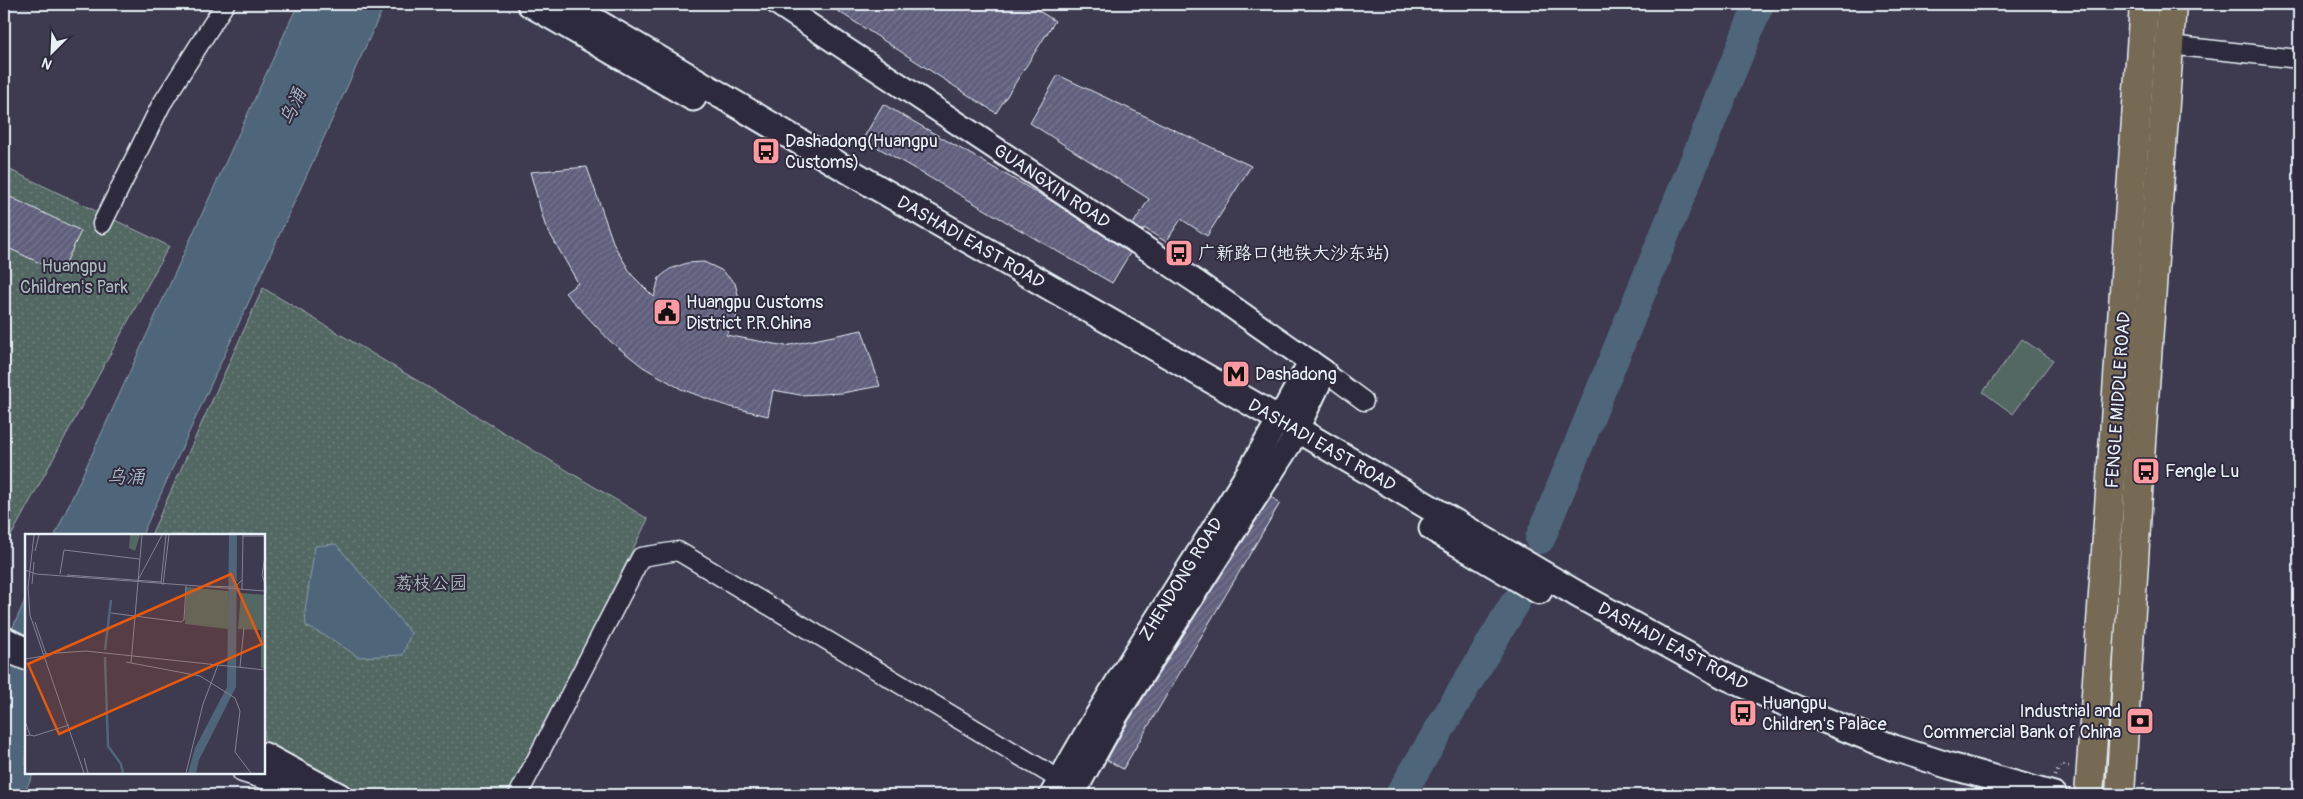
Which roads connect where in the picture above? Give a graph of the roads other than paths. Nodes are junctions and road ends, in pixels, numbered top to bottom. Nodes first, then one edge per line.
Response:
1 (225, 4) edge
2 (530, 4) edge
3 (566, 4) edge
4 (778, 4) edge
5 (2144, 4) edge
6 (2172, 4) edge
7 (2169, 45) junction
8 (2299, 59) edge
9 (102, 224) dead end
10 (1318, 367) junction
11 (1364, 401) dead end
12 (1285, 431) junction
13 (4, 624) edge
14 (25, 634) edge
15 (4, 638) edge
16 (25, 648) edge
17 (4, 652) edge
18 (25, 661) edge
19 (265, 755) edge
20 (245, 774) edge
21 (264, 774) edge
22 (293, 791) edge
23 (1069, 791) edge
24 (340, 795) edge
25 (518, 795) edge
26 (1994, 795) edge
27 (2054, 795) edge
28 (2089, 795) edge
29 (2120, 795) edge

1 - 9 street
2 - 12 main road, DASHADI EAST ROAD
3 - 12 main road, DASHADI EAST ROAD
4 - 10 street, GUANGXIN ROAD
5 - 28 main road, FENGLE MIDDLE ROAD
6 - 7 main road, FENGLE MIDDLE ROAD
7 - 8 street
7 - 29 main road, FENGLE MIDDLE ROAD
10 - 11 street
10 - 12 street, ZHENDONG ROAD
12 - 23 street, ZHENDONG ROAD
12 - 26 main road, DASHADI EAST ROAD
12 - 27 main road, DASHADI EAST ROAD
13 - 14 street
15 - 16 street
17 - 18 street
19 - 24 street
20 - 22 street
21 - 22 street
23 - 25 street

